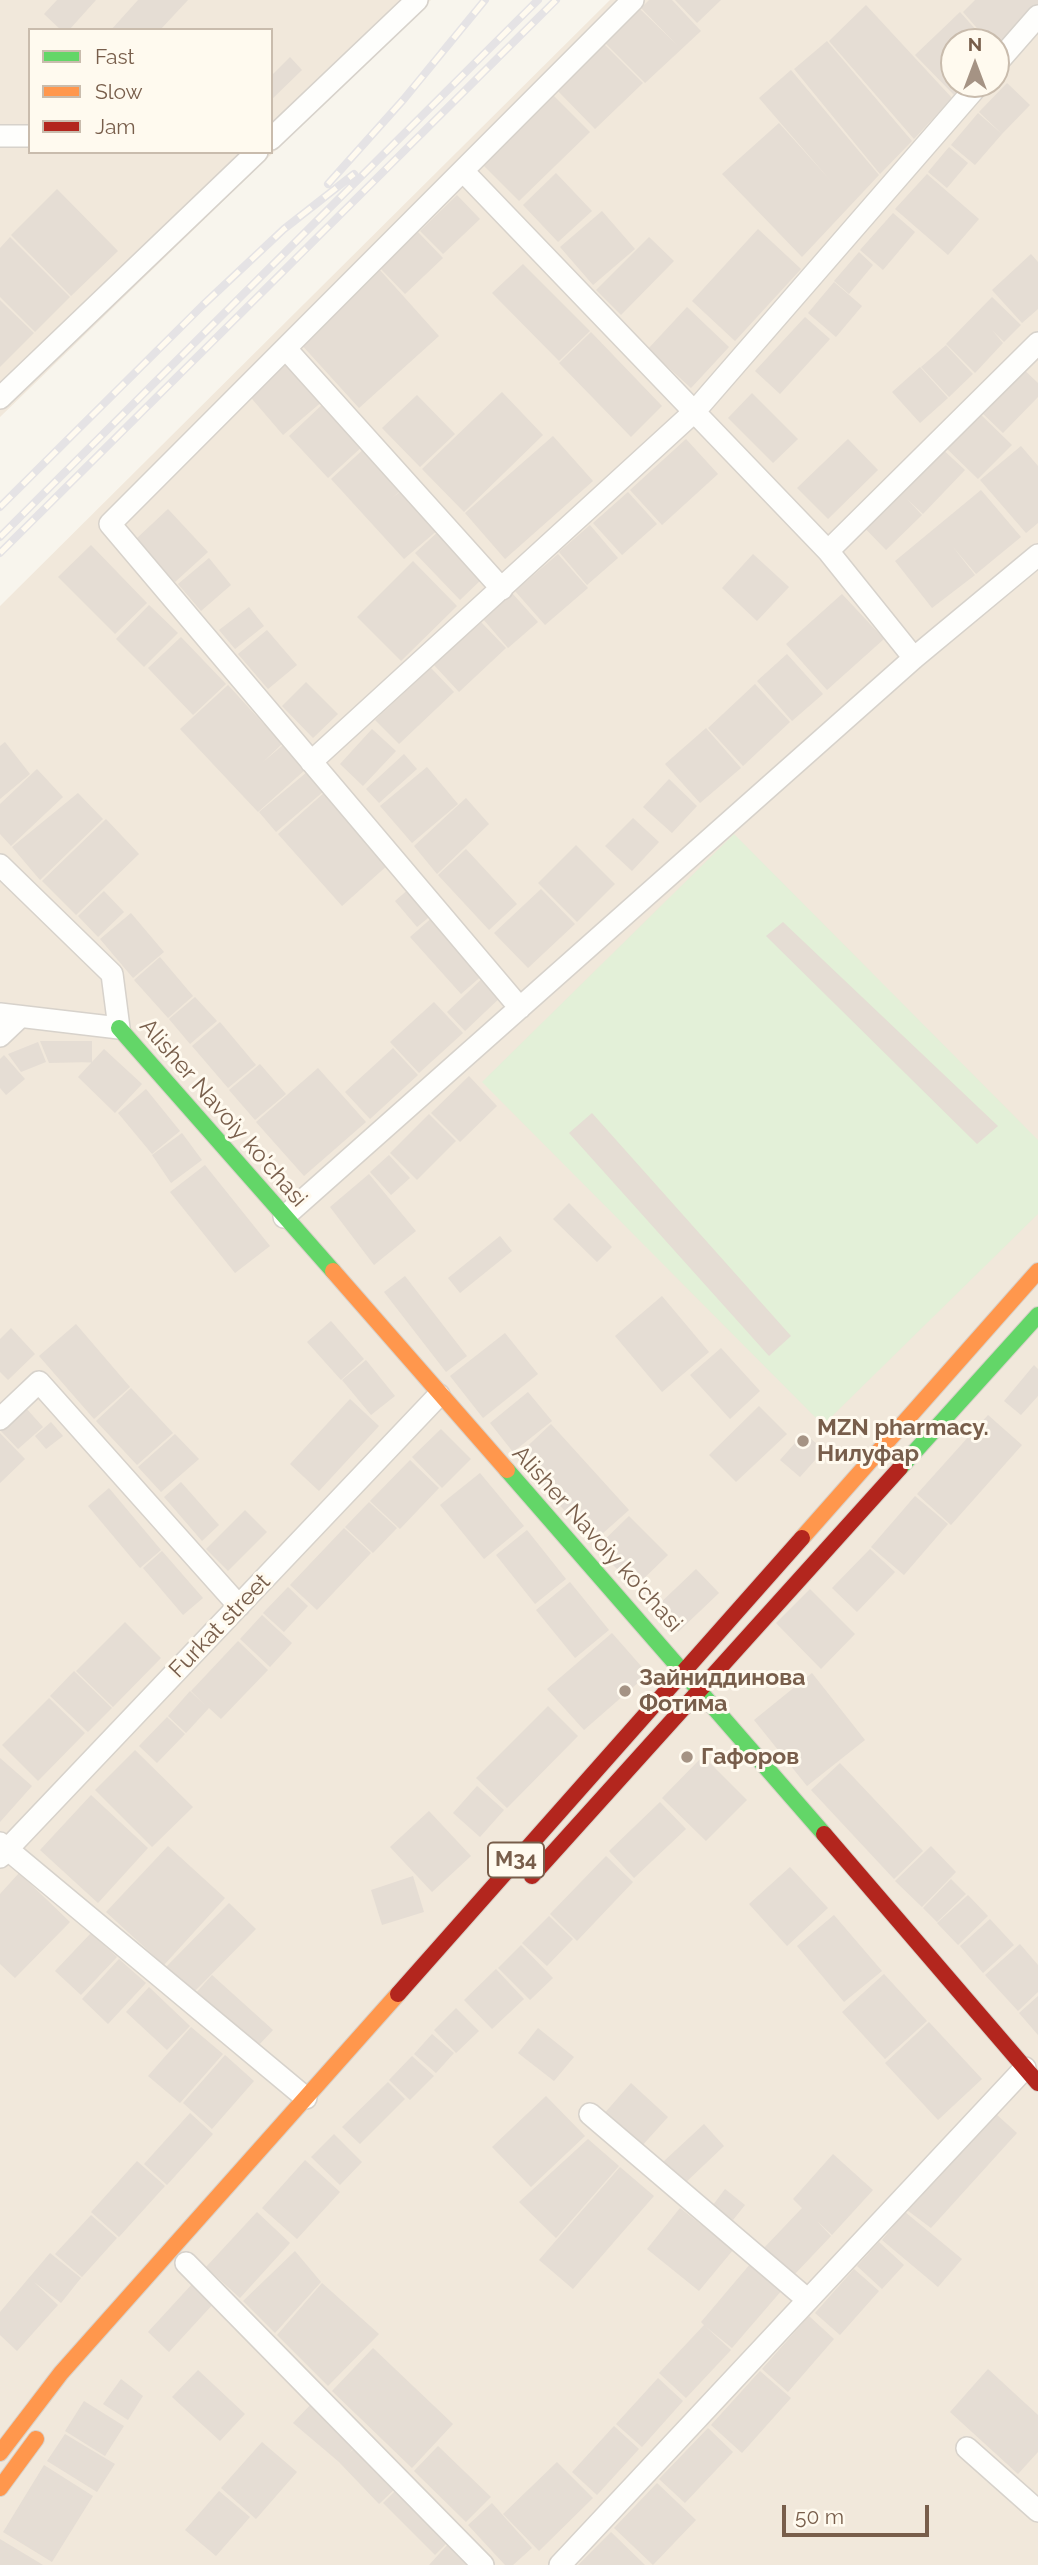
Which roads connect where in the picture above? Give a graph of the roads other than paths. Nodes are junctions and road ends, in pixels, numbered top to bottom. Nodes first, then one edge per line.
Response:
1 (417, 0) edge
2 (633, 0) edge
3 (1038, 16) edge
4 (1010, 48) edge
5 (967, 98) edge
6 (281, 120) edge
7 (0, 136) edge
8 (28, 136) edge
9 (255, 154) edge
10 (463, 171) junction
11 (1038, 343) edge
12 (286, 350) junction
13 (0, 398) edge
14 (695, 411) junction
15 (828, 551) junction
16 (1038, 555) edge
17 (502, 589) junction
18 (914, 658) junction
19 (311, 762) junction
20 (0, 864) edge
21 (520, 1008) junction
22 (10, 1016) edge
23 (119, 1028) junction
24 (0, 1036) edge
25 (284, 1217) junction
26 (1038, 1271) edge
27 (1038, 1315) edge
28 (439, 1395) junction
29 (0, 1419) edge
30 (239, 1605) junction
31 (683, 1670) junction
32 (699, 1689) junction
33 (2, 1850) edge
34 (524, 1885) dead end
35 (1032, 2075) edge
36 (306, 2098) junction
37 (590, 2114) dead end
38 (186, 2263) dead end
39 (808, 2300) junction
40 (47, 2424) dead end
41 (967, 2448) dead end
42 (0, 2453) edge
43 (0, 2488) edge
44 (1038, 2511) edge
45 (483, 2565) edge
46 (560, 2565) edge

1 - 6 street
2 - 10 street
3 - 4 street
5 - 14 street
7 - 8 street
9 - 13 street
10 - 12 street
10 - 14 street
11 - 15 street
12 - 17 street
12 - 19 street
14 - 15 street
14 - 17 street
15 - 18 street
16 - 18 street
17 - 19 street
18 - 21 street
19 - 21 street
20 - 23 street
21 - 25 street
22 - 23 street
22 - 24 street
23 - 25 main road, Alisher Navoiy ko'chasi
25 - 28 main road, Alisher Navoiy ko'chasi
26 - 31 main road, M34
27 - 32 main road, M34
28 - 30 street, Furkat street
28 - 31 main road, Alisher Navoiy ko'chasi
29 - 30 street
30 - 33 street, Furkat street
31 - 32 main road, Alisher Navoiy ko'chasi
31 - 36 main road, M34
32 - 34 main road, M34
32 - 35 main road, Alisher Navoiy ko'chasi
33 - 36 street
35 - 39 street
36 - 42 main road, M34
37 - 39 street
38 - 45 street
39 - 46 street
40 - 43 main road
41 - 44 street

